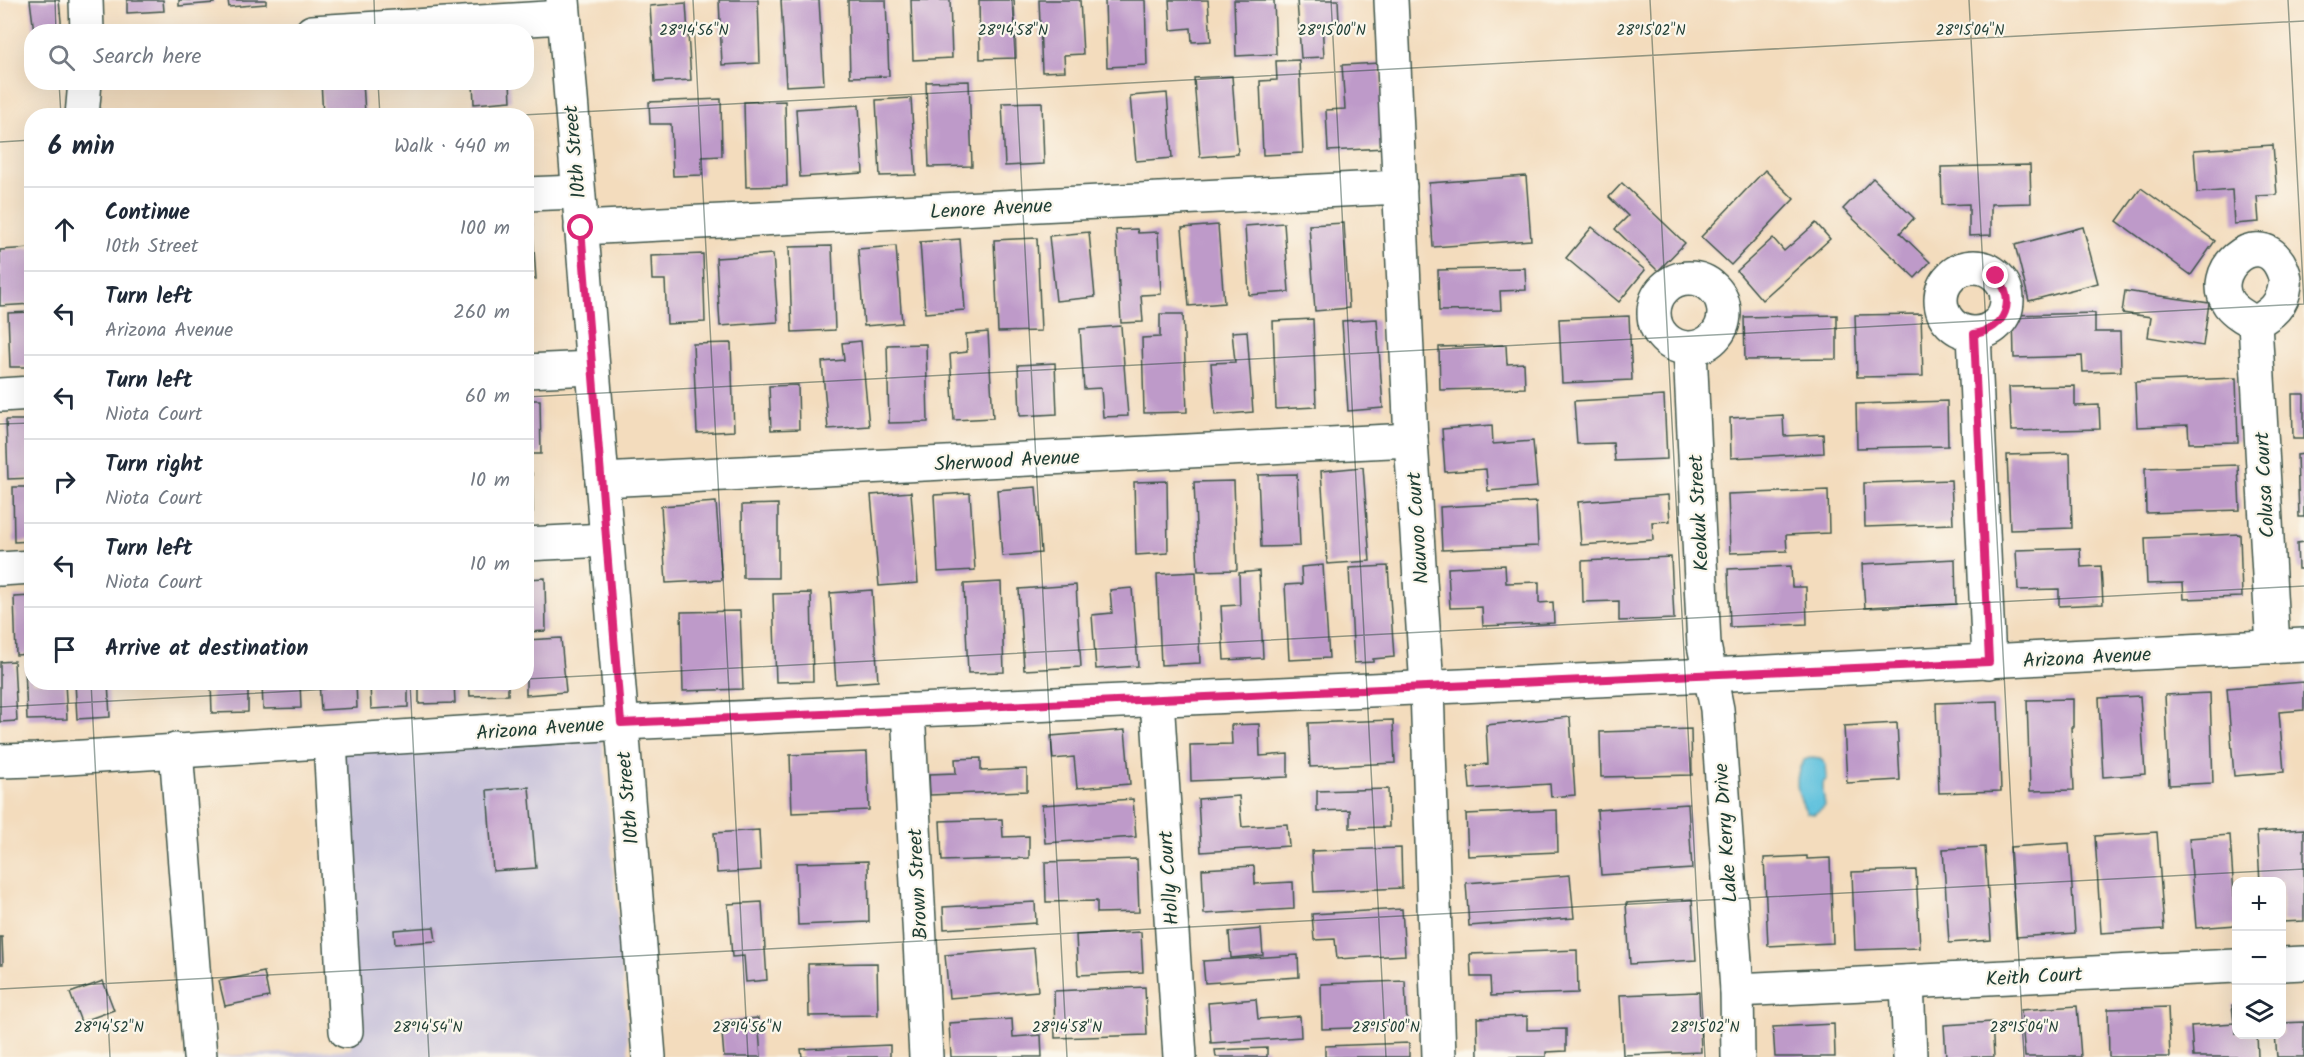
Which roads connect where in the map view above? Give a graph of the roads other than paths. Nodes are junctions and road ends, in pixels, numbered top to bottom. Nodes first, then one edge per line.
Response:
1 (86, 0) edge
2 (1391, 0) edge
3 (563, 9) edge
4 (87, 24) edge
5 (399, 24) edge
6 (84, 90) edge
7 (83, 108) edge
8 (1401, 187) junction
9 (577, 192) junction
10 (534, 194) edge
11 (581, 228) junction
12 (2255, 323) dead end
13 (1974, 334) dead end
14 (1690, 349) dead end
15 (592, 368) junction
16 (534, 371) edge
17 (24, 394) edge
18 (0, 395) edge
19 (1412, 440) junction
20 (602, 480) junction
21 (606, 540) junction
22 (534, 544) edge
23 (24, 568) edge
24 (0, 569) edge
25 (2288, 646) edge
26 (1989, 662) junction
27 (1710, 675) junction
28 (1427, 688) junction
29 (1157, 699) junction
30 (908, 710) junction
31 (621, 723) junction
32 (330, 742) junction
33 (176, 750) junction
34 (0, 760) edge
35 (2304, 963) edge
36 (2286, 964) edge
37 (2232, 966) edge
38 (1907, 982) junction
39 (1737, 990) junction
40 (346, 1031) dead end
41 (200, 1057) edge
42 (649, 1057) edge
43 (926, 1057) edge
44 (1180, 1057) edge
45 (1439, 1057) edge
46 (1738, 1057) edge
47 (1910, 1057) edge

1 - 4 street
2 - 8 street, Nauvoo Court
3 - 5 street
3 - 9 street, 10th Street
6 - 7 street
8 - 11 street, Lenore Avenue
8 - 19 street, Nauvoo Court
9 - 10 street
9 - 11 street, 10th Street
11 - 15 street, 10th Street
12 - 25 street, Colusa Court
13 - 26 street
14 - 27 street, Keokuk Street
15 - 16 street
15 - 20 street, 10th Street
17 - 18 street
19 - 20 street, Sherwood Avenue
19 - 28 street, Nauvoo Court
20 - 21 street, 10th Street
21 - 22 street
21 - 31 street, 10th Street
23 - 24 street
25 - 26 street, Arizona Avenue
26 - 27 street, Arizona Avenue
27 - 28 street, Arizona Avenue
27 - 39 street, Lake Kerry Drive
28 - 29 street, Arizona Avenue
28 - 45 street, Nauvoo Court
29 - 30 street, Arizona Avenue
29 - 44 street, Holly Court
30 - 31 street, Arizona Avenue
30 - 43 street, Brown Street
31 - 32 street, Arizona Avenue
31 - 42 street, 10th Street
32 - 33 street, Arizona Avenue
32 - 40 street
33 - 34 street, Arizona Avenue
33 - 41 street
35 - 36 street
37 - 38 street, Keith Court
38 - 39 street
38 - 47 street
39 - 46 street, Lake Kerry Drive

